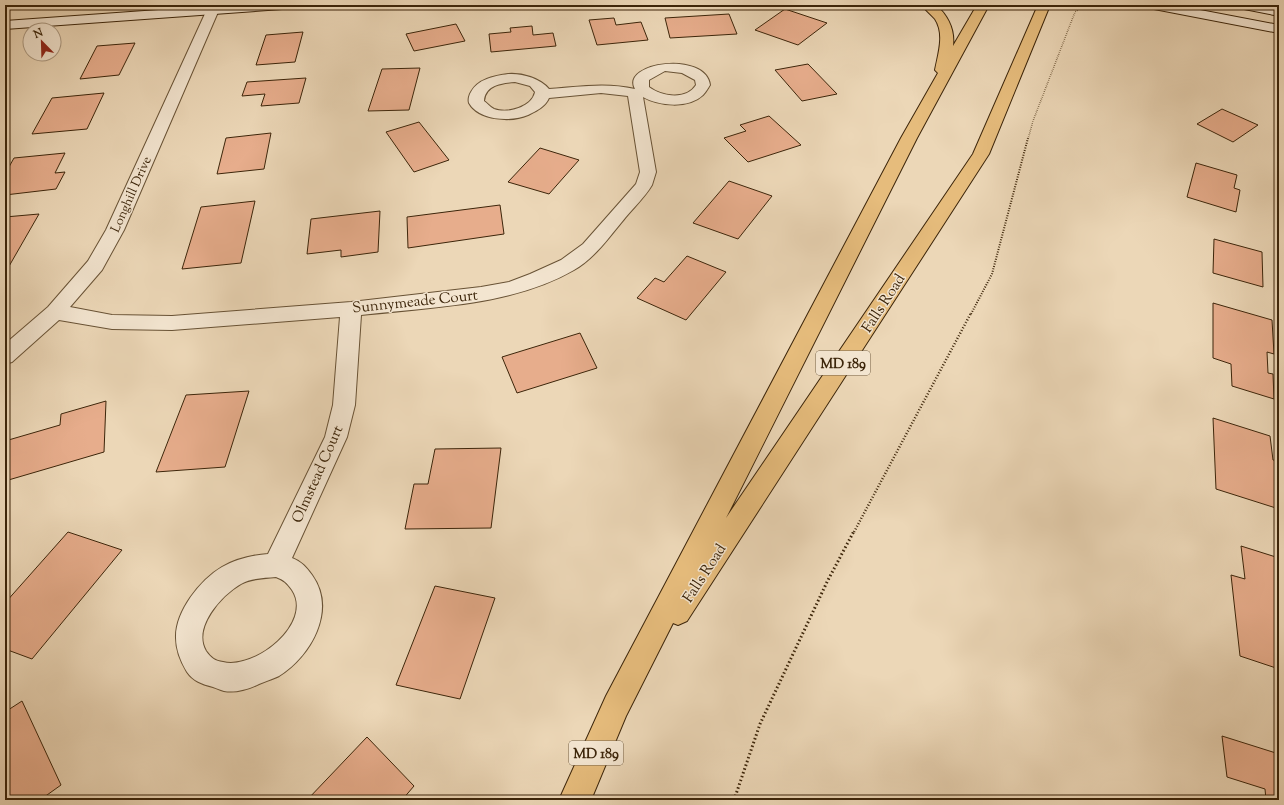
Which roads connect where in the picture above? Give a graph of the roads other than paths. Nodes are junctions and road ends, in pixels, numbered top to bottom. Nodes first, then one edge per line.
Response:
1 (282, 5) edge
2 (928, 5) edge
3 (984, 5) edge
4 (1044, 5) edge
5 (1154, 5) edge
6 (1244, 5) edge
7 (214, 8) edge
8 (1279, 12) edge
9 (5, 26) edge
10 (1279, 29) edge
11 (938, 89) junction
12 (543, 94) dead end
13 (350, 309) junction
14 (54, 312) junction
15 (5, 356) edge
16 (276, 565) junction
17 (616, 706) junction
18 (575, 800) edge

1 - 7 street
2 - 11 main road
3 - 11 main road, Falls Road / MD 189
4 - 17 main road, Falls Road / MD 189
5 - 10 street
6 - 8 street
7 - 9 street
7 - 14 street, Longhill Drive
11 - 17 main road, Falls Road / MD 189
12 - 13 street, Sunnymeade Court
13 - 14 street, Sunnymeade Court
13 - 16 street, Olmstead Court
14 - 15 street, Longhill Drive
16 - 16 street
17 - 18 main road, Falls Road / MD 189

